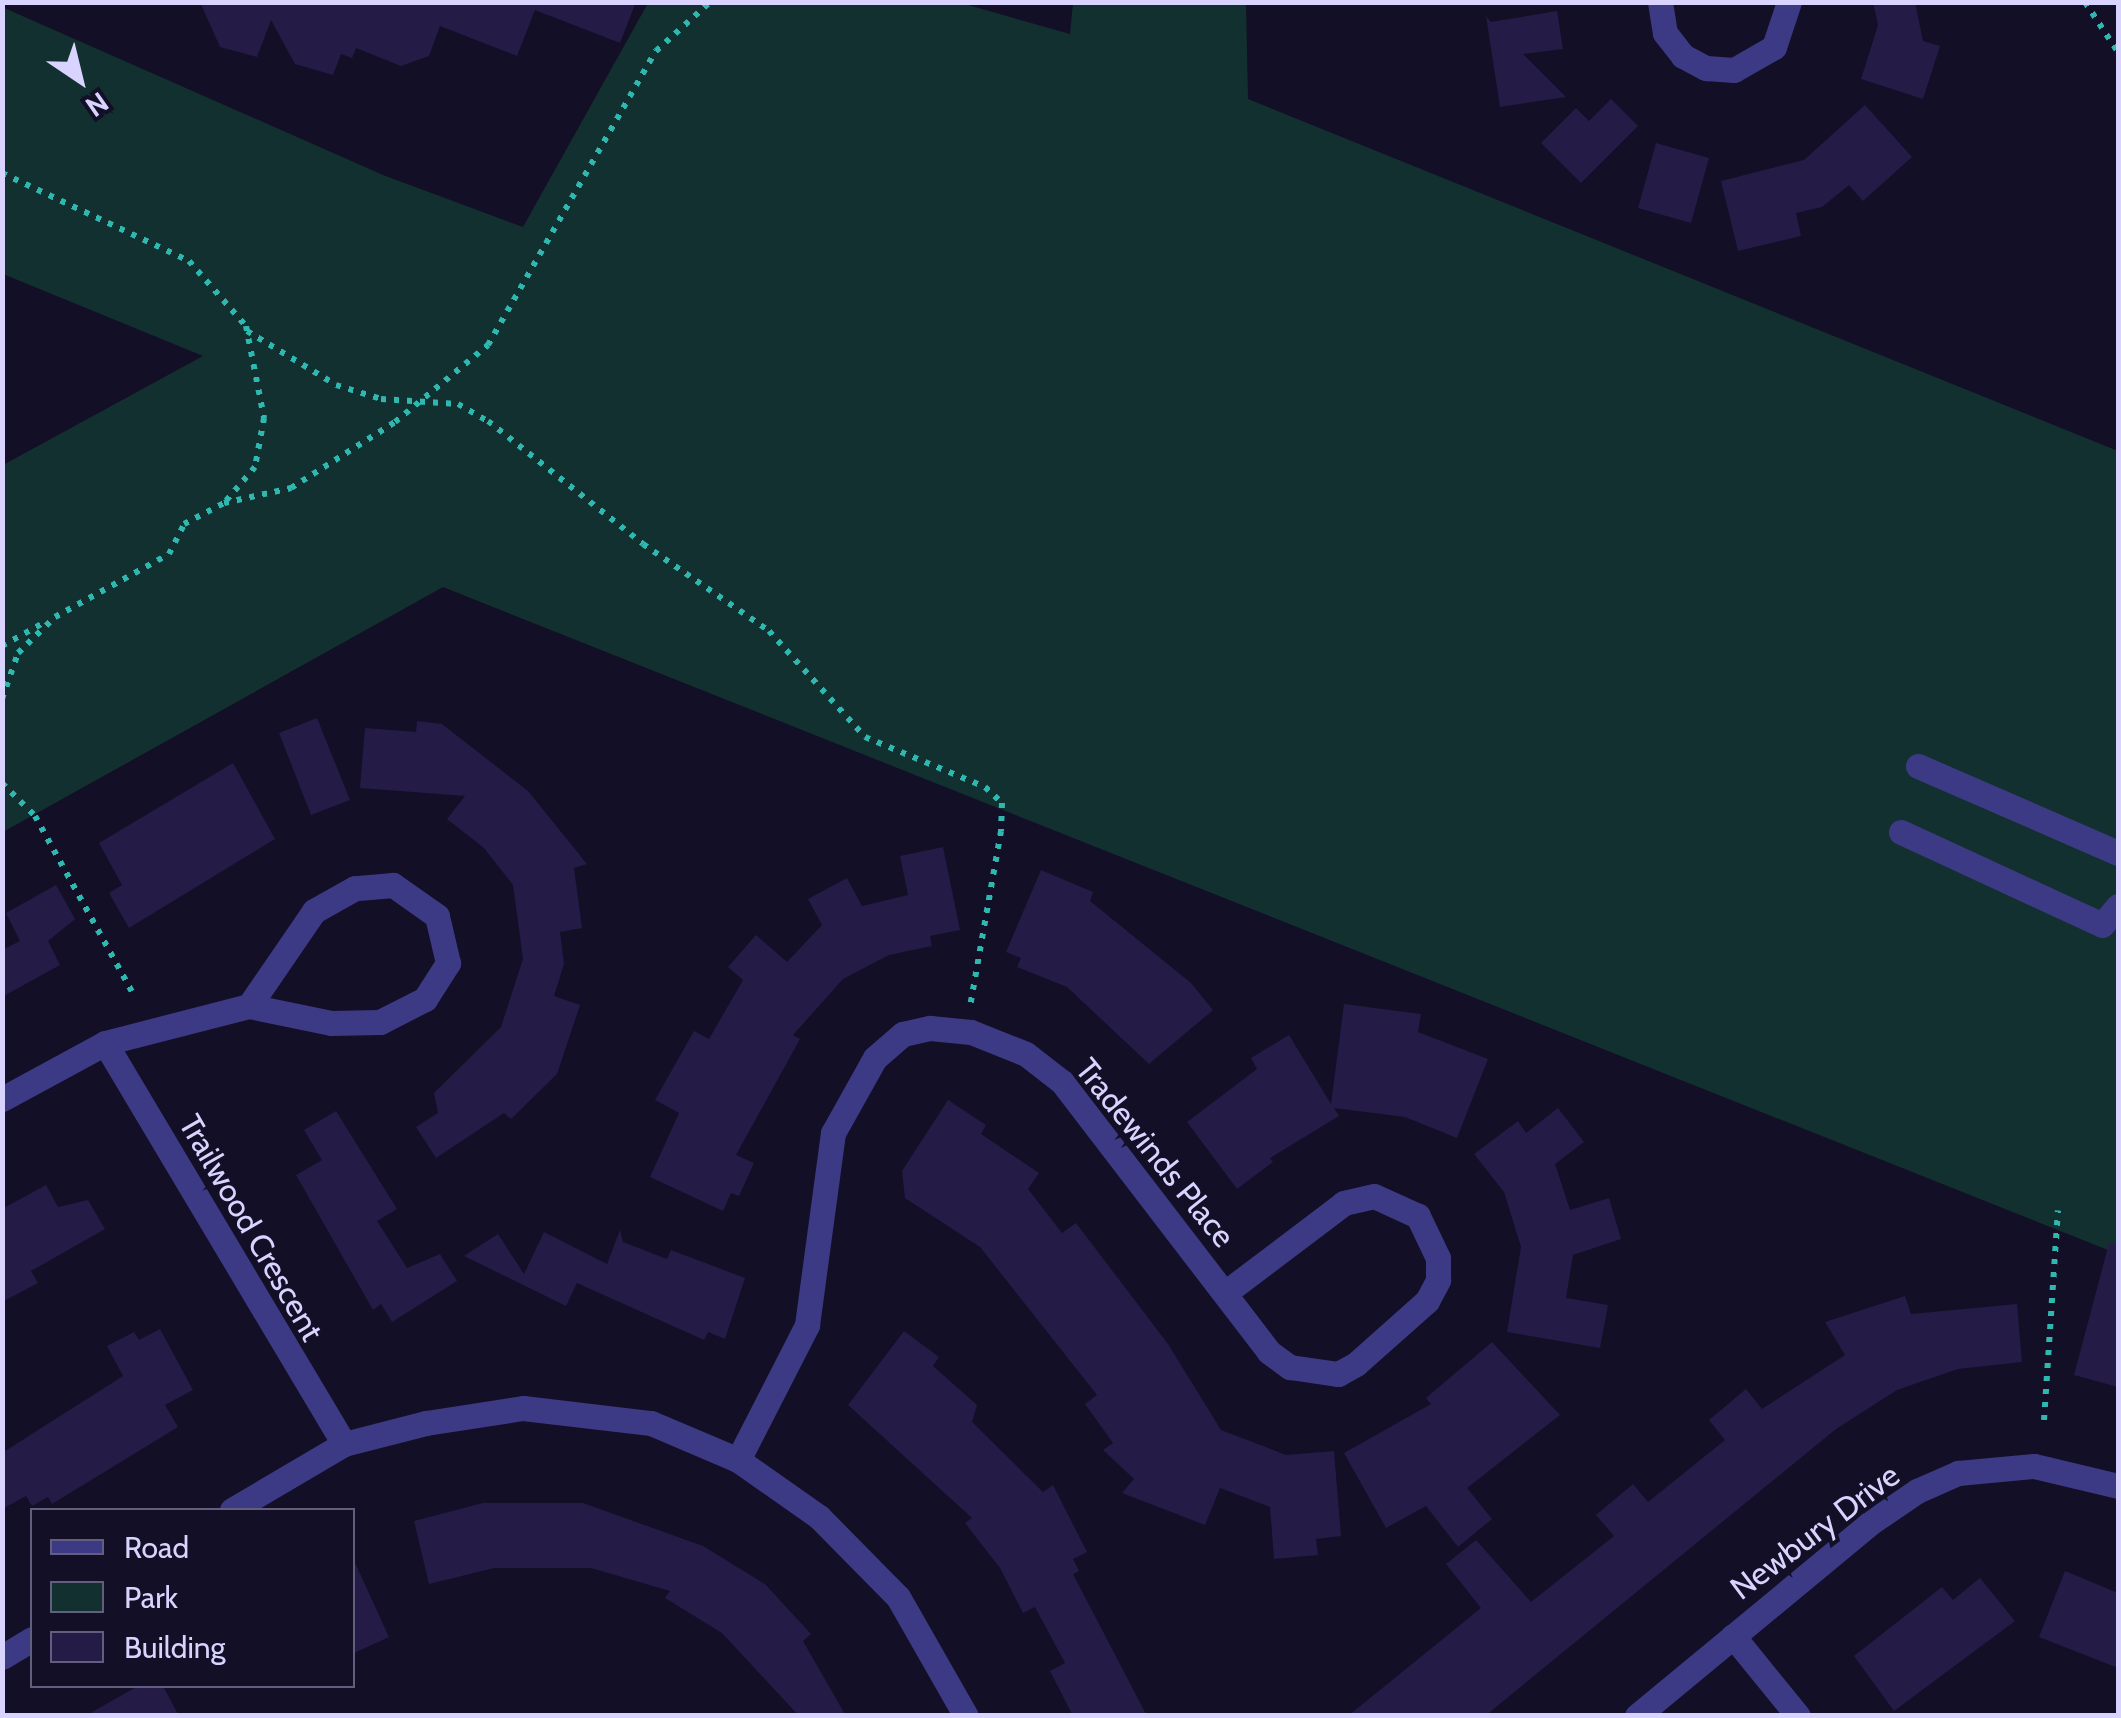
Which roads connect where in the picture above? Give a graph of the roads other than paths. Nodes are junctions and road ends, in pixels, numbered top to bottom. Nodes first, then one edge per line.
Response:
1 (1660, 2) edge
2 (1789, 2) edge
3 (1918, 766) dead end
4 (1900, 832) dead end
5 (2118, 853) edge
6 (2118, 906) edge
7 (248, 1006) junction
8 (105, 1043) junction
9 (2, 1099) edge
10 (1225, 1294) junction
11 (344, 1444) junction
12 (738, 1460) junction
13 (2118, 1486) edge
14 (235, 1508) edge
15 (1732, 1636) junction
16 (30, 1639) edge
17 (2, 1657) edge
18 (966, 1716) edge
19 (1637, 1716) edge
20 (1798, 1716) edge

1 - 2 street
3 - 5 street
4 - 6 street
7 - 7 street
7 - 8 street
8 - 9 street
8 - 11 street, Trailwood Crescent
10 - 10 street, Tradewinds Place
10 - 12 street, Tradewinds Place
11 - 12 street
11 - 14 street
12 - 18 street
13 - 15 street, Newbury Drive
15 - 19 street, Newbury Drive
15 - 20 street
16 - 17 street

